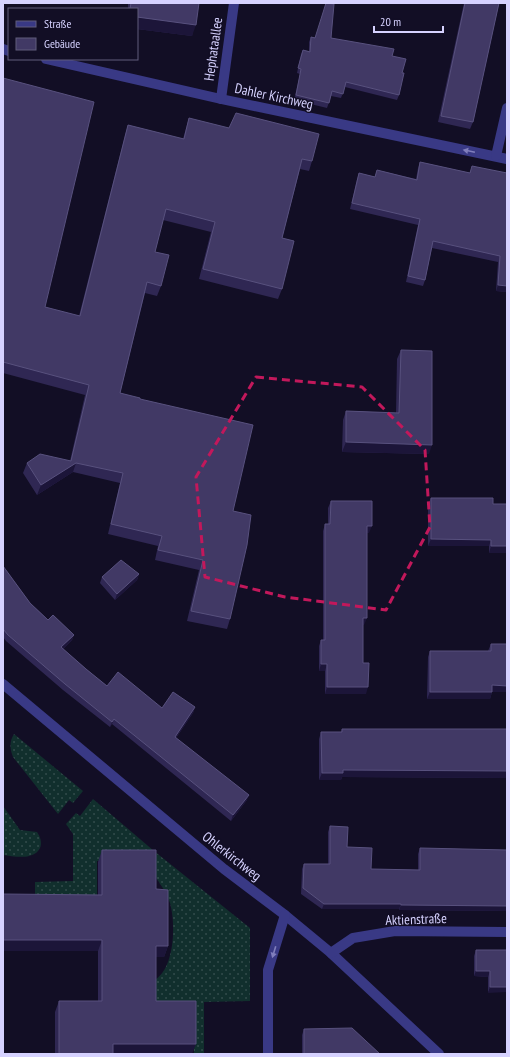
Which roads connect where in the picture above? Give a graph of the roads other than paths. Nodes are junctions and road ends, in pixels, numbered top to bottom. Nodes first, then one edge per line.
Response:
1 (234, 3) edge
2 (50, 60) edge
3 (220, 99) junction
4 (507, 108) edge
5 (496, 156) junction
6 (507, 159) edge
7 (3, 684) edge
8 (285, 915) junction
9 (507, 932) edge
10 (331, 953) junction
11 (268, 1054) edge
12 (439, 1054) edge

1 - 3 street, Hephataallee
2 - 3 street, Dahler Kirchweg
5 -> 3 street, Dahler Kirchweg
4 - 5 street
5 - 6 street, Dahler Kirchweg
7 - 8 street, Ohlerkirchweg
8 - 10 street, Ohlerkirchweg
8 -> 11 street
9 - 10 street, Aktienstraße
10 - 12 street, Ohlerkirchweg

